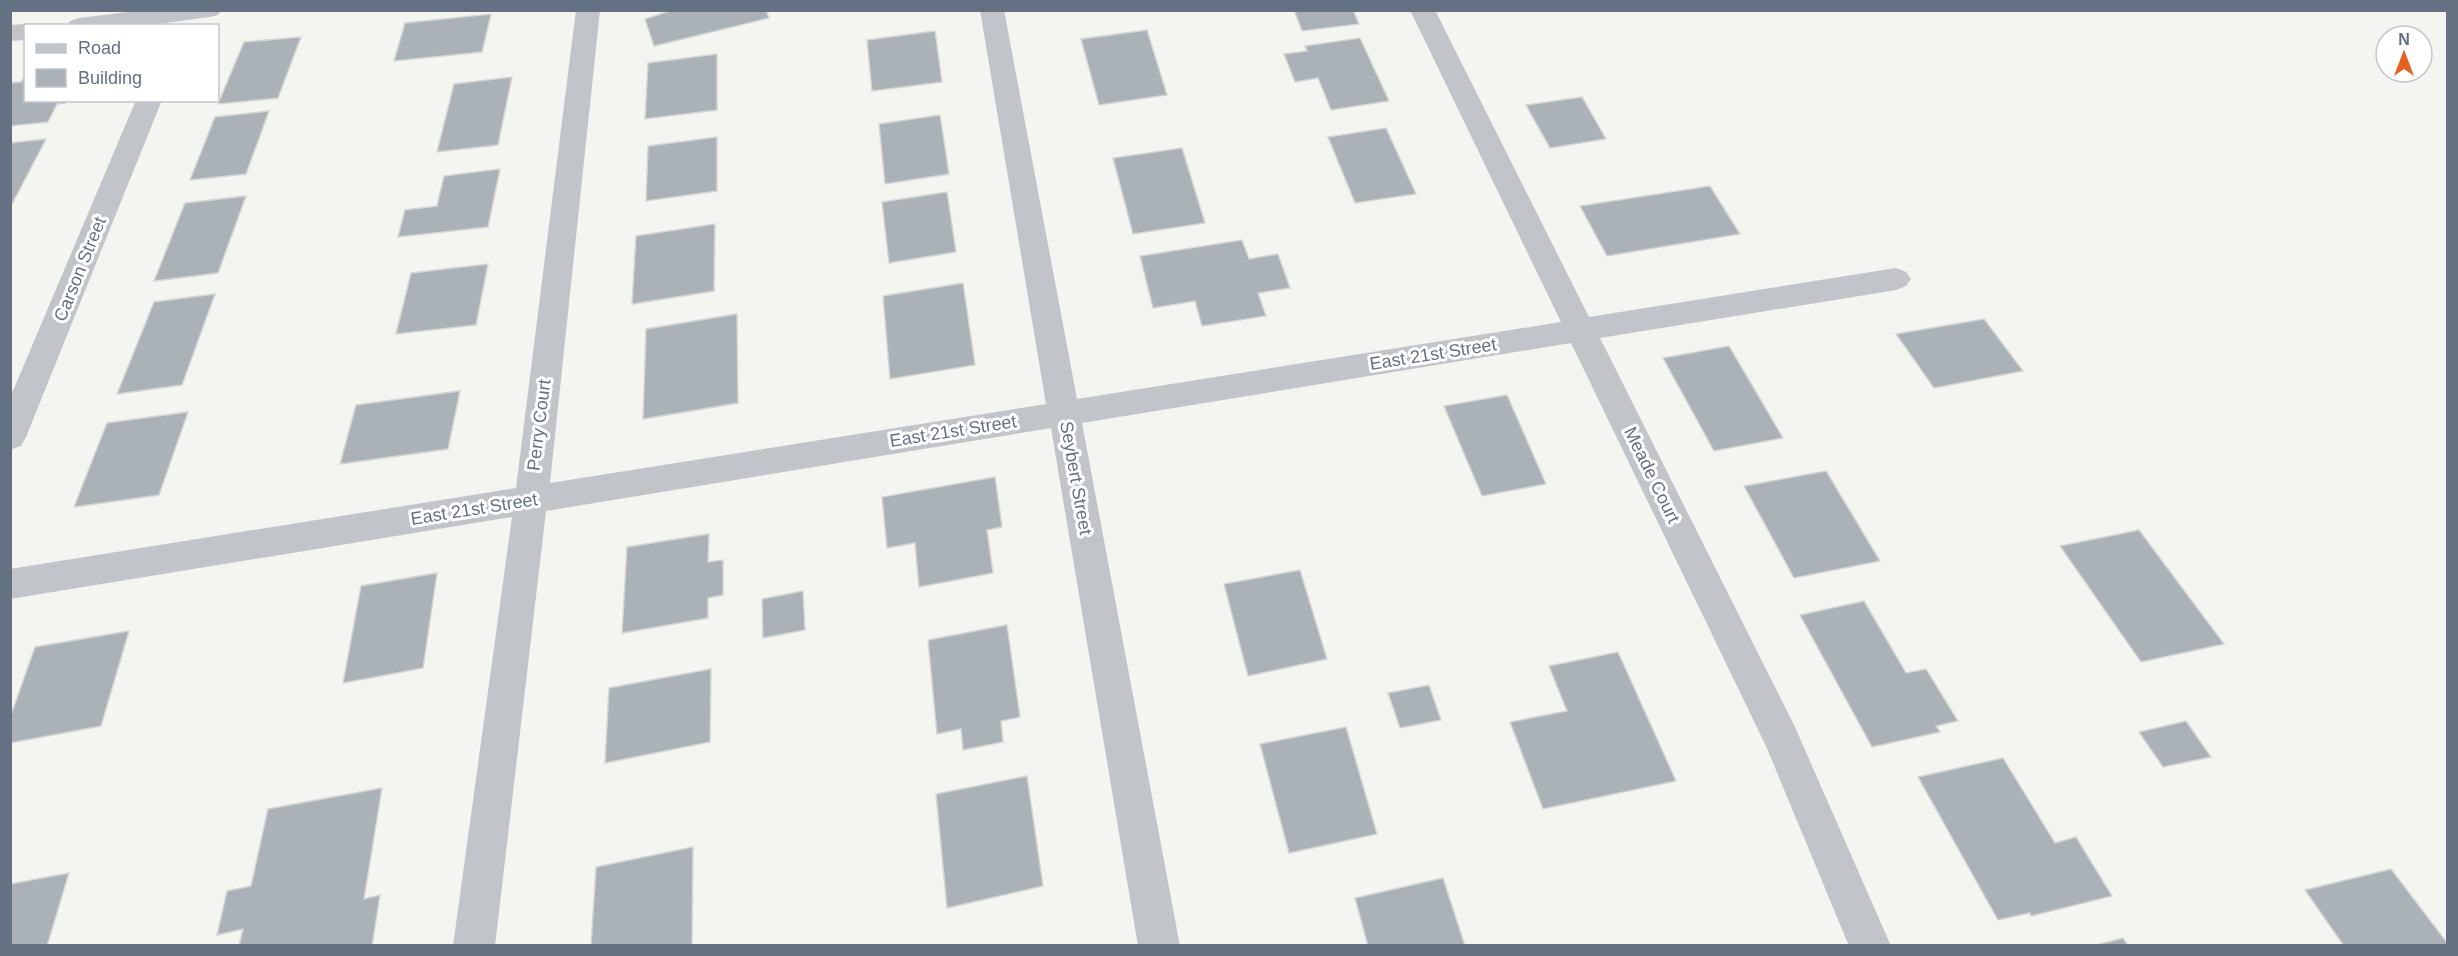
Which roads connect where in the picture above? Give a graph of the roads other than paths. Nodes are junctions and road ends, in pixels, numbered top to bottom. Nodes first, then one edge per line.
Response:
1 (588, 10) edge
2 (992, 10) edge
3 (1422, 10) edge
4 (190, 15) edge
5 (100, 24) edge
6 (148, 102) edge
7 (1896, 279) dead end
8 (1580, 330) junction
9 (1064, 414) junction
10 (10, 437) edge
11 (531, 500) junction
12 (10, 584) edge
13 (474, 945) edge
14 (1159, 945) edge
15 (1870, 945) edge

1 - 11 street, Perry Court
2 - 9 street, Seybert Street
3 - 8 street, Meade Court
4 - 5 street
6 - 10 street, Carson Street
7 - 8 street, East 21st Street
8 - 9 street, East 21st Street
8 - 15 street, Meade Court
9 - 11 street, East 21st Street
9 - 14 street, Seybert Street
11 - 12 street, East 21st Street
11 - 13 street, Perry Court

